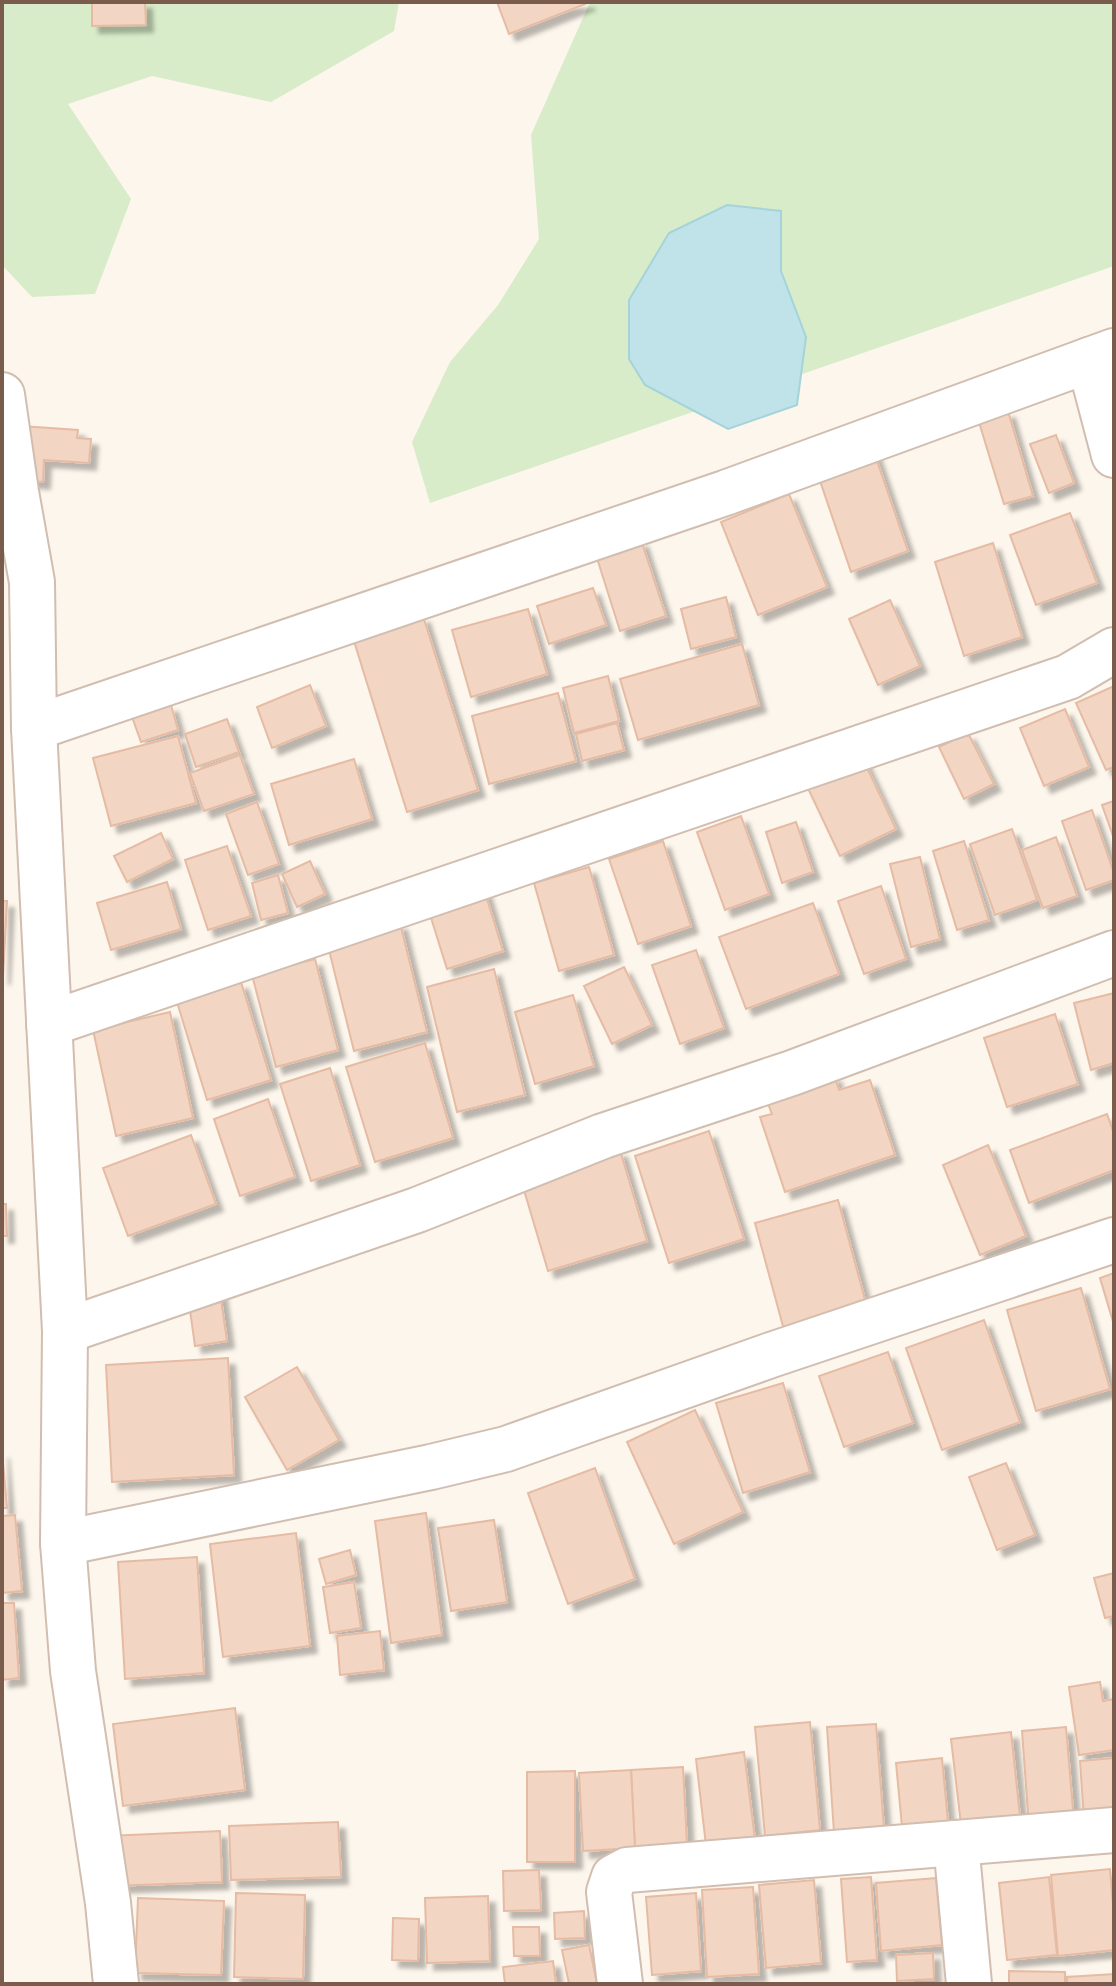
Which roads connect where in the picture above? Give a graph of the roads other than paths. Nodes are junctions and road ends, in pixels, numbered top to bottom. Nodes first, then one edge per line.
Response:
1 (1101, 355) edge
2 (2, 395) edge
3 (1114, 455) edge
4 (9, 496) edge
5 (1114, 650) edge
6 (34, 728) junction
7 (1114, 953) edge
8 (49, 1024) junction
9 (1114, 1240) edge
10 (65, 1331) junction
11 (63, 1543) junction
12 (1114, 1830) edge
13 (956, 1843) junction
14 (116, 1984) edge
15 (620, 1984) edge
16 (969, 1984) edge

1 - 3 street
1 - 6 street
2 - 4 street
4 - 6 street
5 - 8 street
6 - 8 street
7 - 10 street
8 - 10 street
9 - 11 street
10 - 11 street
11 - 14 street
12 - 13 street
13 - 15 street
13 - 16 street

